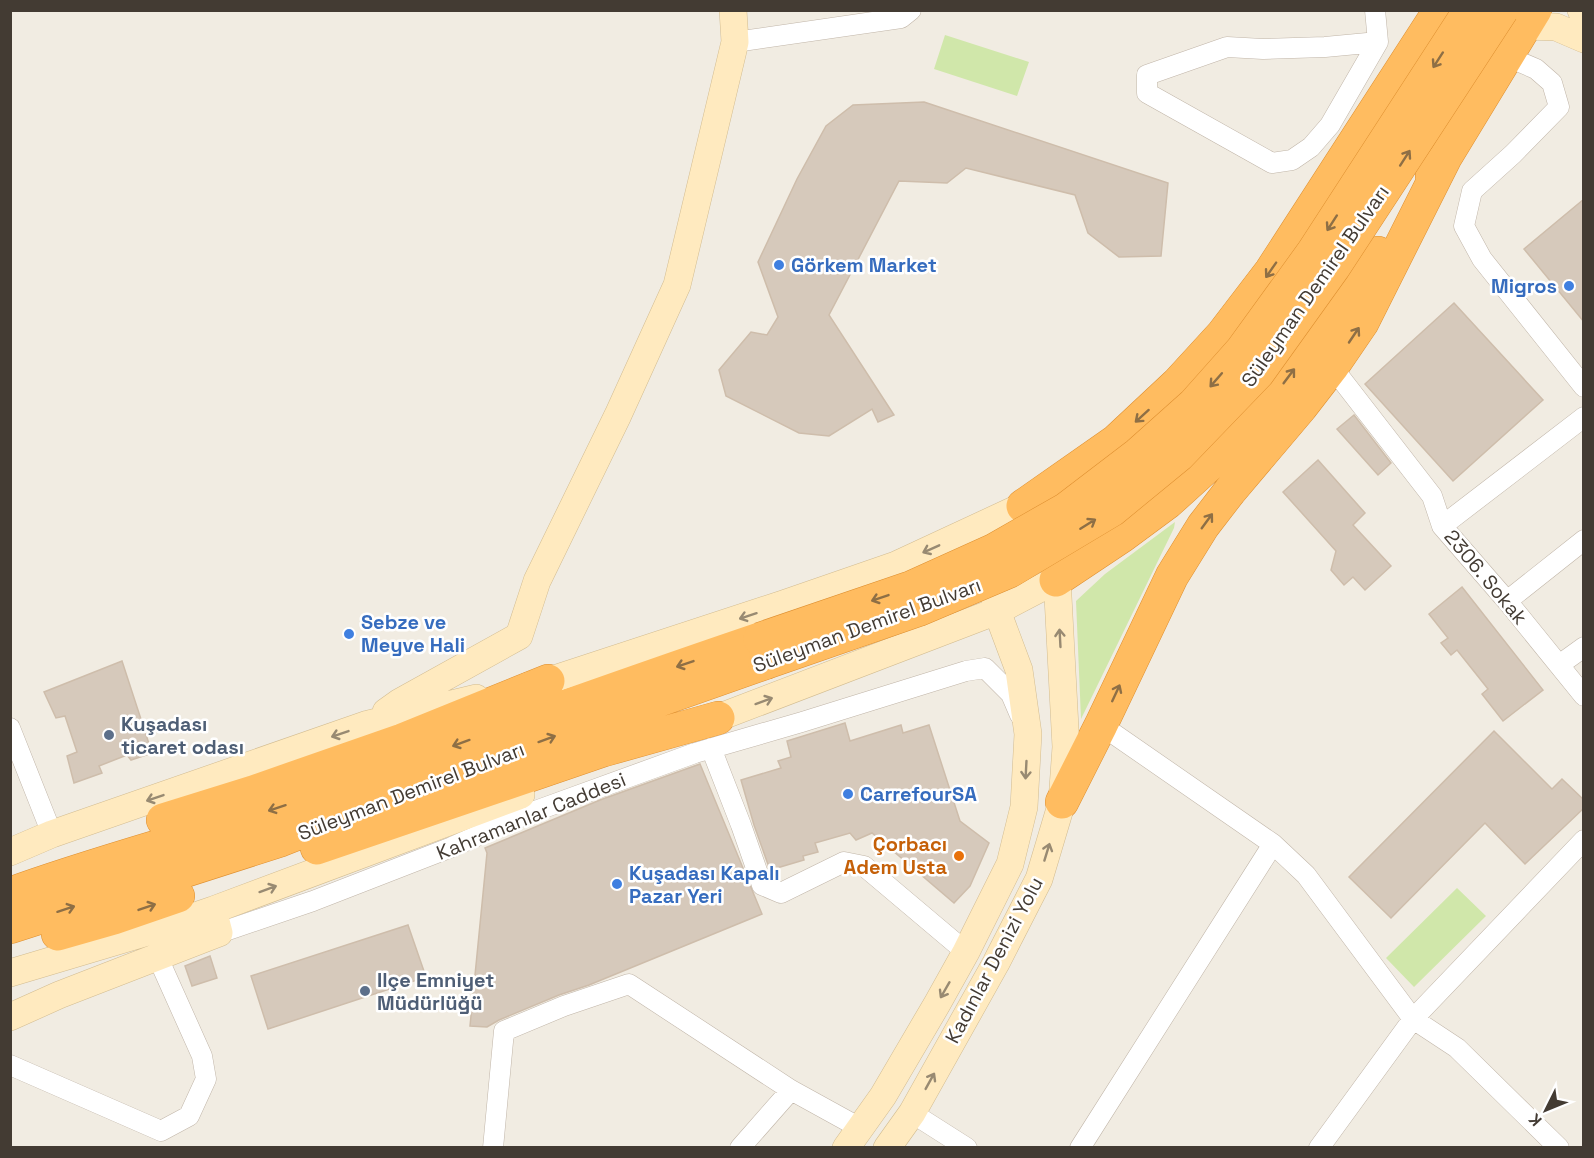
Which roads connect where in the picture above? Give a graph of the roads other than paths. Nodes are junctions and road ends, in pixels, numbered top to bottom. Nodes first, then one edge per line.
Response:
1 (733, 10) edge
2 (911, 10) edge
3 (1375, 10) edge
4 (1440, 10) edge
5 (1470, 10) edge
6 (1581, 10) edge
7 (1520, 16) edge
8 (1584, 17) edge
9 (1584, 39) edge
10 (735, 42) junction
11 (1378, 42) junction
12 (1506, 56) junction
13 (1445, 158) junction
14 (1332, 367) junction
15 (1584, 387) edge
16 (1584, 417) edge
17 (1116, 441) junction
18 (1168, 502) junction
19 (1023, 507) junction
20 (1443, 526) junction
21 (973, 530) junction
22 (1584, 540) edge
23 (1056, 579) junction
24 (1507, 601) junction
25 (997, 611) junction
26 (943, 632) junction
27 (1584, 647) edge
28 (763, 651) junction
29 (1559, 665) junction
30 (548, 681) junction
31 (1021, 686) junction
32 (1584, 696) edge
33 (368, 724) junction
34 (1101, 725) junction
35 (10, 728) edge
36 (714, 733) junction
37 (1029, 734) junction
38 (1062, 802) junction
39 (52, 834) junction
40 (1584, 840) edge
41 (1273, 844) junction
42 (10, 852) edge
43 (10, 874) edge
44 (10, 894) edge
45 (216, 921) junction
46 (10, 927) edge
47 (10, 948) edge
48 (966, 952) junction
49 (159, 956) junction
50 (10, 973) edge
51 (10, 1017) edge
52 (1413, 1019) junction
53 (10, 1065) edge
54 (791, 1090) junction
55 (883, 1096) junction
56 (912, 1113) junction
57 (853, 1138) edge
58 (1558, 1147) edge
59 (492, 1148) edge
60 (740, 1148) edge
61 (886, 1148) edge
62 (967, 1148) edge
63 (1080, 1148) edge
64 (1319, 1148) edge

1 - 10 main road
2 - 10 street
3 - 11 street
4 -> 17 highway
5 -> 28 highway, Süleyman Demirel Bulvarı, bridge
6 - 8 main road
7 - 9 main road
7 - 12 highway
28 -> 7 highway, Süleyman Demirel Bulvarı, bridge
10 - 33 main road
11 - 11 street
12 - 13 highway
12 - 15 street
14 -> 13 highway
18 -> 13 highway
14 - 20 street, 2306. Sokak
34 -> 14 highway
16 - 20 street
17 - 18 highway
17 - 19 highway
18 - 23 highway
19 - 21 main road
19 - 23 main road, Kadınlar Denizi Yolu
20 - 24 street, 2306. Sokak
21 - 25 main road, Kadınlar Denizi Yolu
21 -> 30 main road
22 - 24 street
23 - 25 main road
38 -> 23 main road, Kadınlar Denizi Yolu
24 - 29 street, 2306. Sokak
25 - 26 main road
25 - 31 main road, Kadınlar Denizi Yolu
26 - 31 main road
36 -> 26 main road
27 - 29 street
28 -> 44 highway, Süleyman Demirel Bulvarı
46 -> 28 highway, Süleyman Demirel Bulvarı
29 - 32 street, 2306. Sokak
30 - 33 main road
30 - 43 highway
31 - 37 main road, Kadınlar Denizi Yolu
33 -> 39 main road
34 - 38 highway
34 - 41 street
35 - 39 street
36 - 37 street
36 - 45 main road
47 -> 36 highway
36 - 48 street
37 -> 48 main road, Kadınlar Denizi Yolu
56 -> 38 main road, Kadınlar Denizi Yolu
39 - 42 main road
40 - 52 street
41 - 52 street
41 - 63 street
45 - 49 main road
45 - 50 main road
48 -> 55 main road, Kadınlar Denizi Yolu
49 - 51 main road
49 - 53 street
52 - 58 street
52 - 64 street
54 - 57 street
54 - 59 street
54 - 60 street
55 - 56 main road
55 - 57 main road, Kadınlar Denizi Yolu
56 - 61 main road, Kadınlar Denizi Yolu
56 - 62 street

